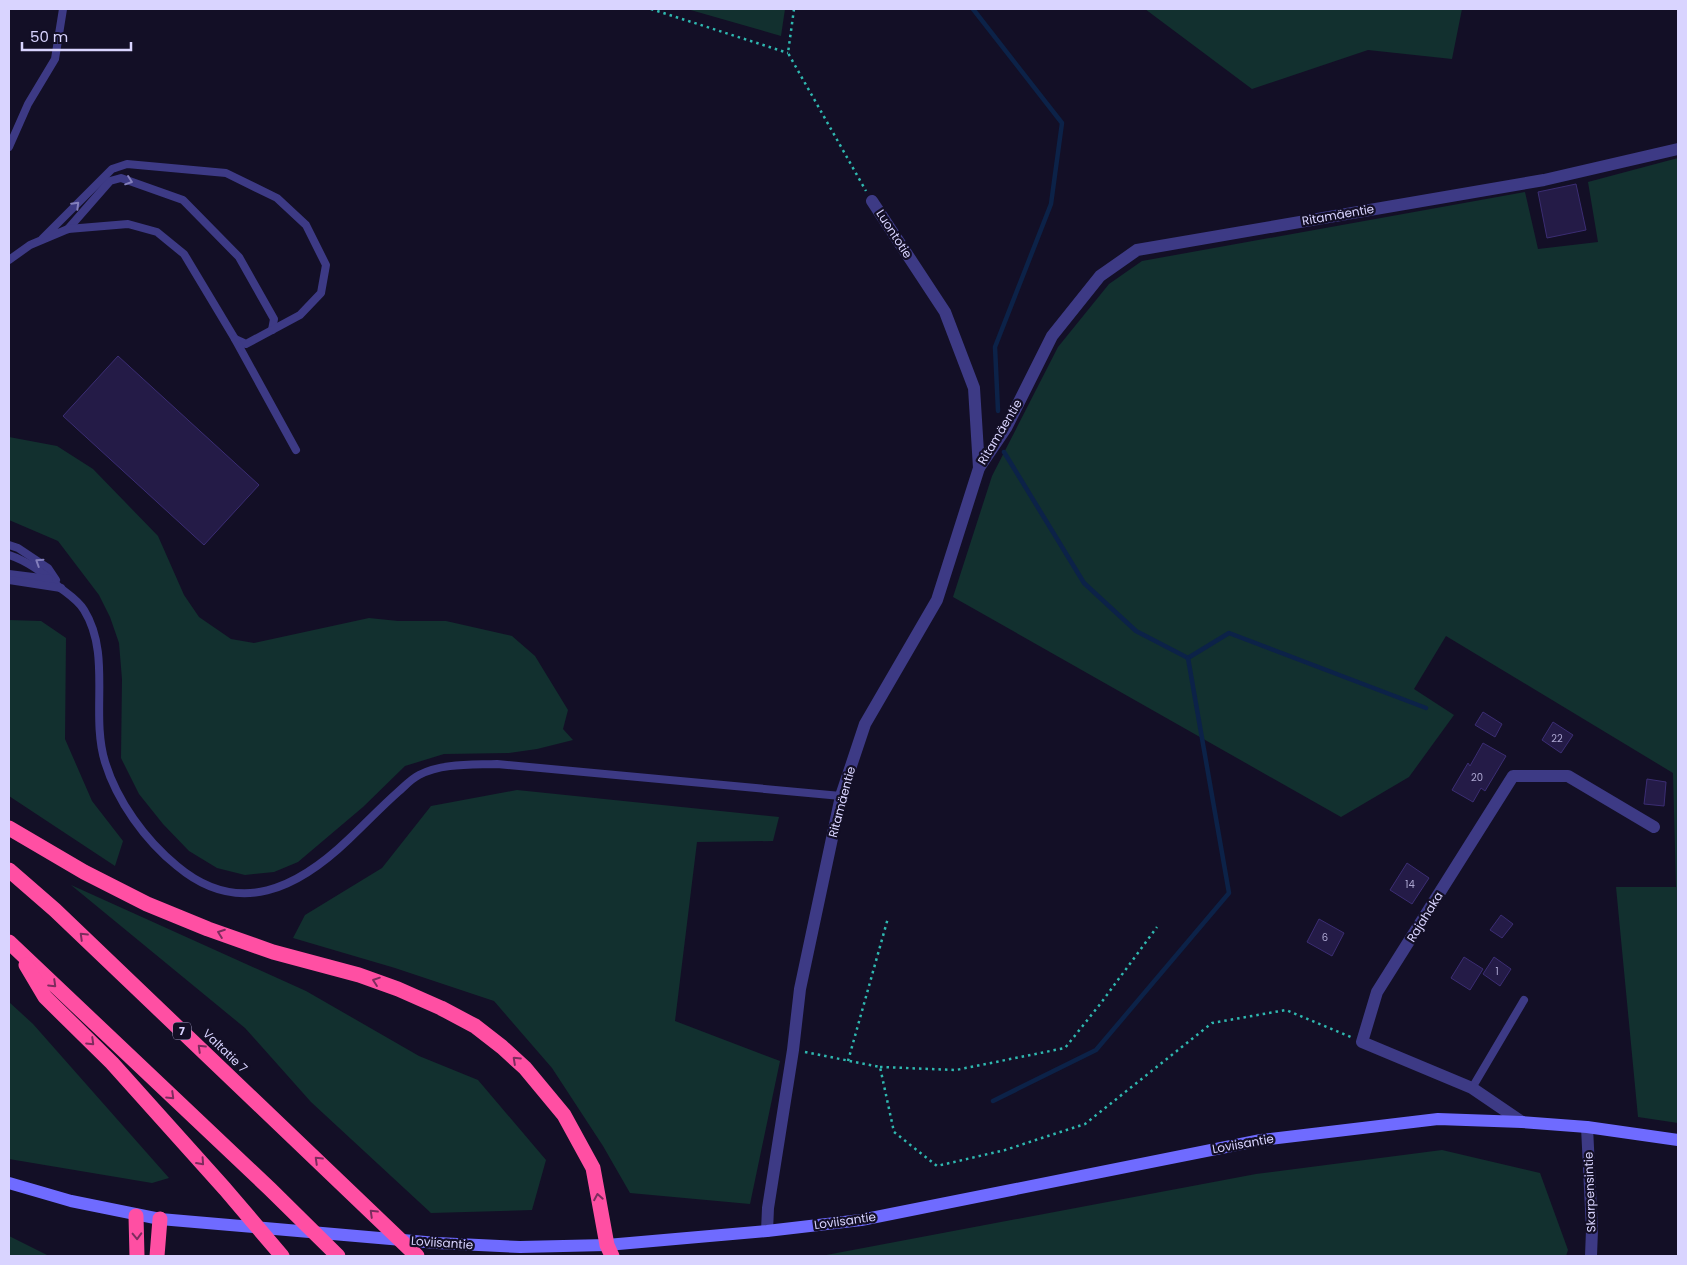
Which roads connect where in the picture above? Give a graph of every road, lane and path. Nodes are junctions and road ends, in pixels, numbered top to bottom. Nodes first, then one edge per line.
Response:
1 (64, 9) edge
2 (651, 9) edge
3 (794, 9) edge
4 (788, 52) junction
5 (9, 147) edge
6 (1678, 149) edge
7 (872, 201) joint
8 (68, 229) junction
9 (42, 240) junction
10 (9, 260) edge
11 (272, 330) junction
12 (235, 339) junction
13 (296, 450) dead end
14 (979, 468) junction
15 (9, 546) edge
16 (9, 555) edge
17 (9, 574) edge
18 (51, 579) junction
19 (9, 580) edge
20 (61, 588) junction
21 (841, 796) junction
22 (1654, 827) dead end
23 (9, 828) edge
24 (9, 870) edge
25 (888, 918) dead end
26 (1157, 927) dead end
27 (13, 946) edge
28 (1524, 1000) dead end
29 (1362, 1042) junction
30 (793, 1050) junction
31 (848, 1061) junction
32 (880, 1067) junction
33 (1472, 1088) junction
34 (1522, 1122) junction
35 (1587, 1127) junction
36 (1678, 1140) edge
37 (9, 1183) edge
38 (136, 1216) junction
39 (160, 1219) junction
40 (767, 1231) junction
41 (609, 1251) edge
42 (137, 1256) edge
43 (157, 1256) edge
44 (282, 1256) edge
45 (338, 1256) edge
46 (417, 1256) edge
47 (1591, 1256) edge

1 - 5 lane
2 - 4 path
3 - 4 path
4 - 7 path, Luontotie
6 - 14 street, Ritamäentie
7 - 14 street, Luontotie
8 - 9 lane
8 -> 11 lane
8 - 12 lane
9 - 10 lane
9 -> 11 lane
11 - 12 lane
12 - 13 lane
14 - 21 street, Ritamäentie
20 -> 15 lane
16 - 18 lane
17 - 18 lane
18 - 20 lane
19 - 20 lane
20 - 21 lane
21 - 30 street, Ritamäentie
22 - 29 street, Rajahaka
41 -> 23 highway
46 -> 24 highway, Valtatie 7 / 7
25 - 31 path
26 - 32 path
27 -> 44 highway
27 -> 45 highway
28 - 33 lane
29 - 32 path
29 - 33 street
30 - 31 path
30 - 40 street, Ritamäentie
31 - 32 path
33 - 34 street
34 - 35 main road, Loviisantie
34 - 40 main road, Loviisantie
35 - 36 main road, Loviisantie
35 - 47 street, Skarpensintie
37 - 38 main road, Loviisantie
38 - 39 main road, Loviisantie
38 -> 42 highway
39 - 41 main road, Loviisantie
39 - 43 highway
40 - 41 main road, Loviisantie

